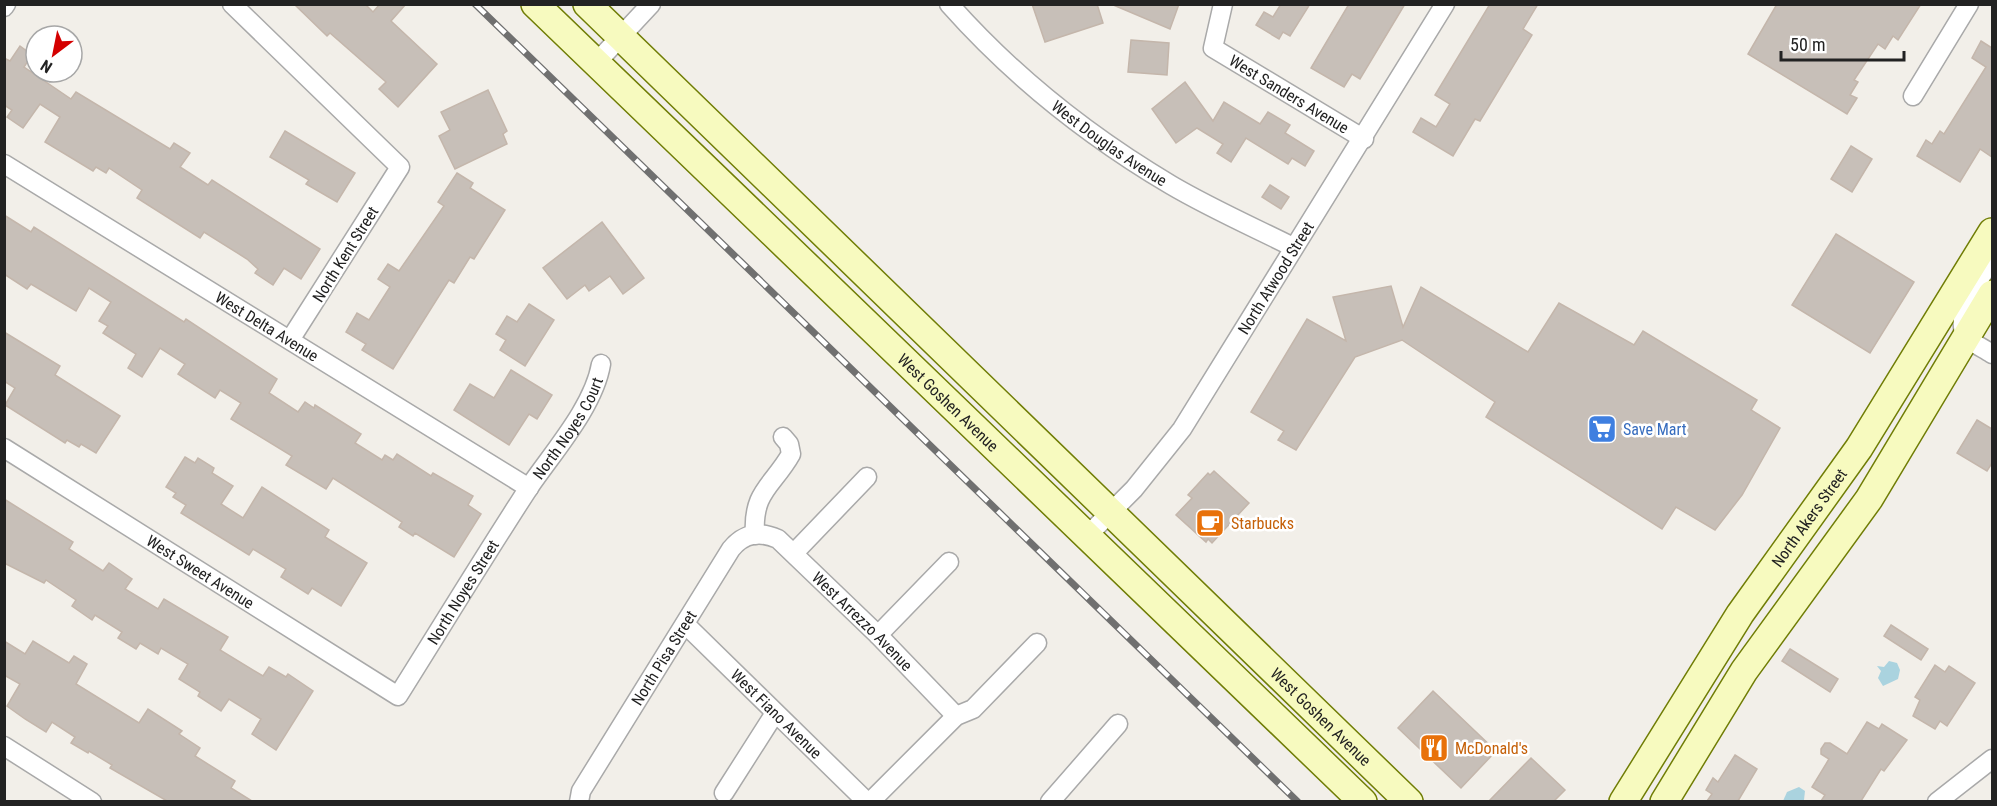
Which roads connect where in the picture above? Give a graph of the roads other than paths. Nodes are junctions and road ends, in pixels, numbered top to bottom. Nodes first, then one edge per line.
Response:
1 (232, 4) edge
2 (535, 4) edge
3 (587, 4) edge
4 (651, 4) edge
5 (949, 4) edge
6 (1222, 4) edge
7 (1445, 4) edge
8 (1969, 4) edge
9 (620, 36) junction
10 (596, 63) junction
11 (1913, 96) dead end
12 (1364, 139) junction
13 (4, 164) edge
14 (1992, 232) edge
15 (1293, 247) junction
16 (1992, 258) edge
17 (1992, 294) edge
18 (1967, 338) junction
19 (290, 340) junction
20 (1992, 354) edge
21 (601, 364) dead end
22 (783, 436) dead end
23 (4, 448) edge
24 (867, 477) dead end
25 (529, 488) junction
26 (1111, 512) junction
27 (761, 534) junction
28 (1087, 536) junction
29 (794, 553) junction
30 (949, 561) dead end
31 (1148, 594) junction
32 (685, 624) junction
33 (878, 635) junction
34 (1037, 643) dead end
35 (398, 696) joint
36 (775, 713) junction
37 (956, 716) junction
38 (1323, 717) junction
39 (1118, 724) dead end
40 (4, 746) edge
41 (1992, 759) edge
42 (724, 793) dead end
43 (92, 801) edge
44 (579, 801) edge
45 (868, 801) edge
46 (1050, 801) edge
47 (1363, 801) edge
48 (1409, 801) edge
49 (1623, 801) edge
50 (1664, 801) edge
51 (1937, 801) edge

1 - 19 street, North Kent Street
2 - 10 main road, West Goshen Avenue
3 - 9 main road, West Goshen Avenue
4 - 9 street
5 - 15 street, West Douglas Avenue
6 - 12 street, West Sanders Avenue
7 - 12 street, North Atwood Street
8 - 11 street
9 - 10 street
9 - 26 main road, West Goshen Avenue
10 - 28 main road, West Goshen Avenue
12 - 15 street, North Atwood Street
13 - 19 street, West Delta Avenue
14 - 49 main road, North Akers Street
15 - 26 street, North Atwood Street
16 - 18 street
17 - 18 main road
18 - 20 street
18 - 50 main road
19 - 25 street, West Delta Avenue
21 - 25 street, North Noyes Court
22 - 27 street
23 - 35 street, West Sweet Avenue
24 - 29 street
25 - 35 street, North Noyes Street
26 - 28 street, North Atwood Street
26 - 38 main road, West Goshen Avenue
27 - 29 street, West Arrezzo Avenue
27 - 32 street, North Pisa Street
28 - 31 main road, West Goshen Avenue
29 - 33 street, West Arrezzo Avenue
30 - 33 street
31 - 38 main road
31 - 47 main road, West Goshen Avenue
32 - 36 street, West Fiano Avenue
32 - 44 street, North Pisa Street
33 - 37 street, West Arrezzo Avenue
34 - 37 street
36 - 42 street
36 - 45 street, West Fiano Avenue
37 - 45 street
38 - 48 main road, West Goshen Avenue
39 - 46 street
40 - 43 street
41 - 51 street

